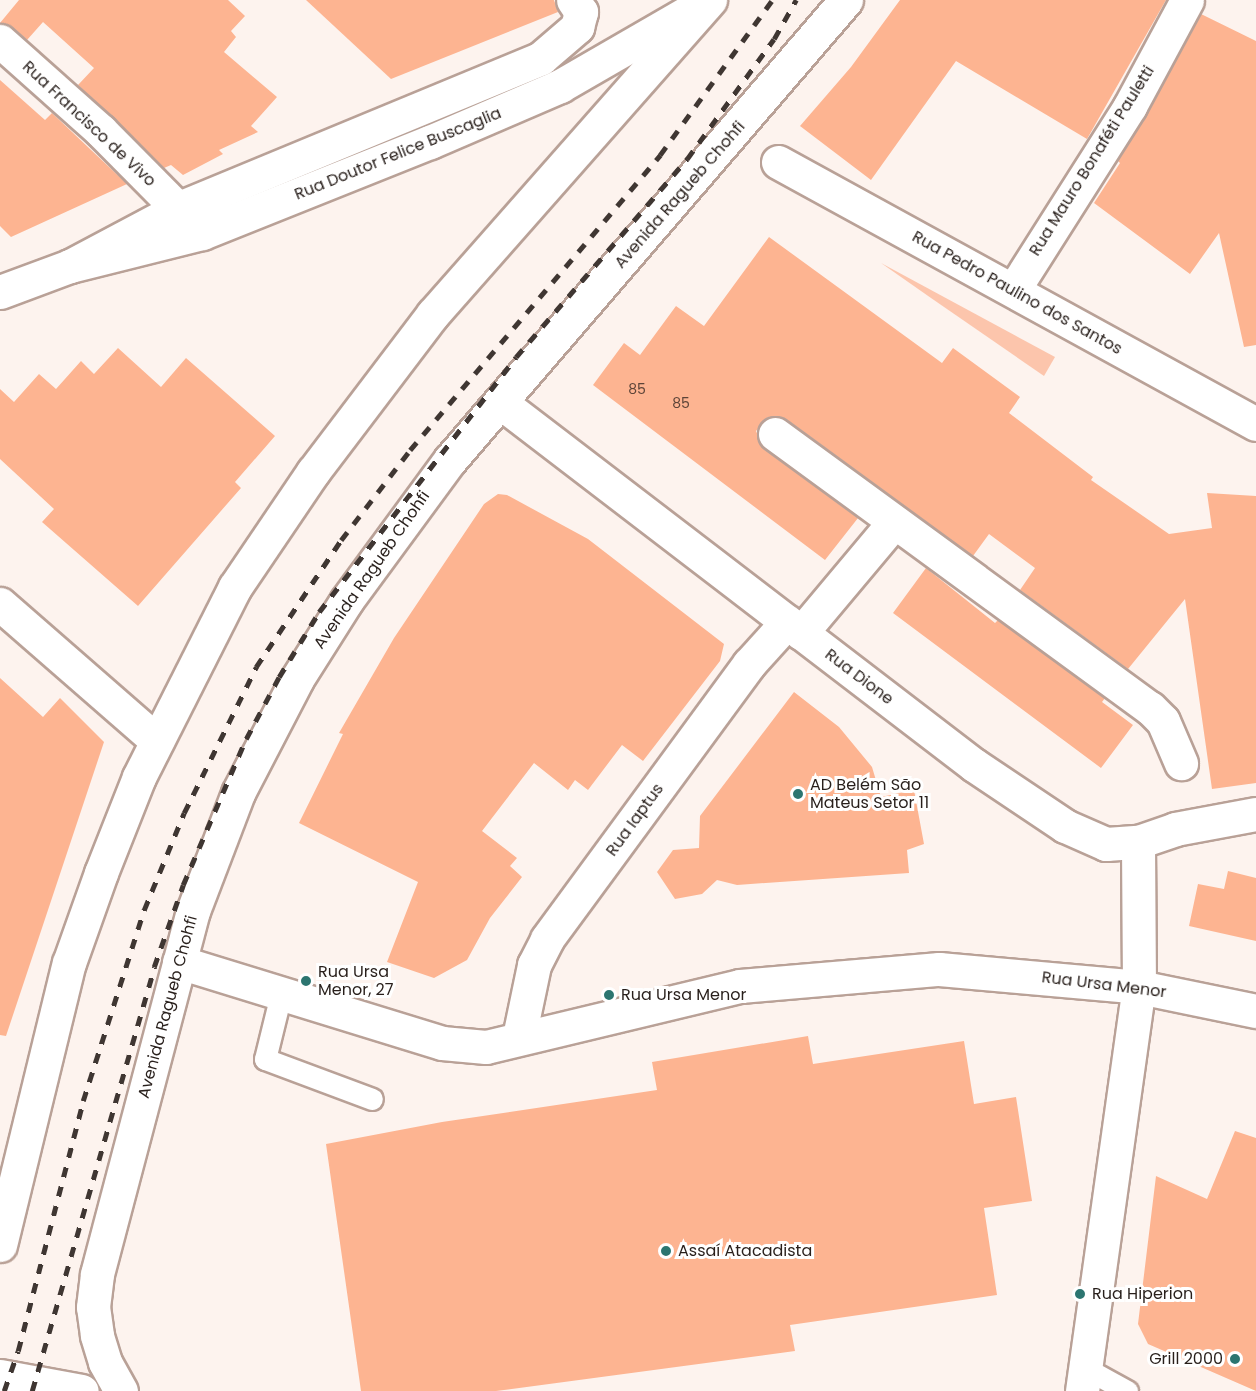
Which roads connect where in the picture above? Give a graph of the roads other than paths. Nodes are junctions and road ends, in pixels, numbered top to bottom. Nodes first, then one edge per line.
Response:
1 (573, 0) edge
2 (709, 0) edge
3 (846, 0) edge
4 (1186, 0) edge
5 (0, 41) edge
6 (778, 162) dead end
7 (177, 208) junction
8 (202, 233) junction
9 (70, 266) junction
10 (1014, 289) junction
11 (0, 292) edge
12 (500, 402) junction
13 (1256, 424) edge
14 (775, 434) dead end
15 (894, 522) junction
16 (0, 604) edge
17 (794, 627) junction
18 (157, 741) junction
19 (1181, 763) dead end
20 (1256, 814) edge
21 (1138, 842) junction
22 (179, 962) junction
23 (1139, 987) junction
24 (281, 994) junction
25 (1256, 1011) edge
26 (519, 1037) junction
27 (372, 1099) dead end
28 (8, 1184) edge
29 (0, 1245) edge
30 (0, 1376) edge
31 (1083, 1380) edge
32 (82, 1391) edge
33 (122, 1391) edge
34 (1127, 1391) edge

1 - 7 main road, Rua Doutor Felice Buscaglia
2 - 8 main road, Rua Doutor Felice Buscaglia
2 - 18 main road
3 - 12 main road, Avenida Ragueb Chohfi
4 - 10 main road, Rua Mauro Bonaféti Pauletti
5 - 7 main road, Rua Francisco de Vivo
6 - 10 main road, Rua Pedro Paulino dos Santos
7 - 8 main road, Rua Francisco de Vivo
7 - 9 main road, Rua Doutor Felice Buscaglia
8 - 9 main road, Rua Doutor Felice Buscaglia
9 - 11 main road, Rua Doutor Felice Buscaglia
10 - 13 main road, Rua Pedro Paulino dos Santos
12 - 17 main road, Rua Dione
12 - 22 main road, Avenida Ragueb Chohfi
14 - 15 main road
15 - 17 main road, Rua Iaptus
15 - 19 main road
16 - 18 main road
17 - 21 main road, Rua Dione
17 - 26 main road, Rua Iaptus
18 - 28 main road
20 - 21 main road, Rua Dione
21 - 23 main road
22 - 24 main road, Rua Ursa Menor
22 - 33 main road, Avenida Ragueb Chohfi
23 - 25 main road, Rua Ursa Menor
23 - 26 main road, Rua Ursa Menor
23 - 31 main road
24 - 26 main road, Rua Ursa Menor
24 - 27 lane
28 - 29 main road
30 - 32 main road
31 - 34 lane

